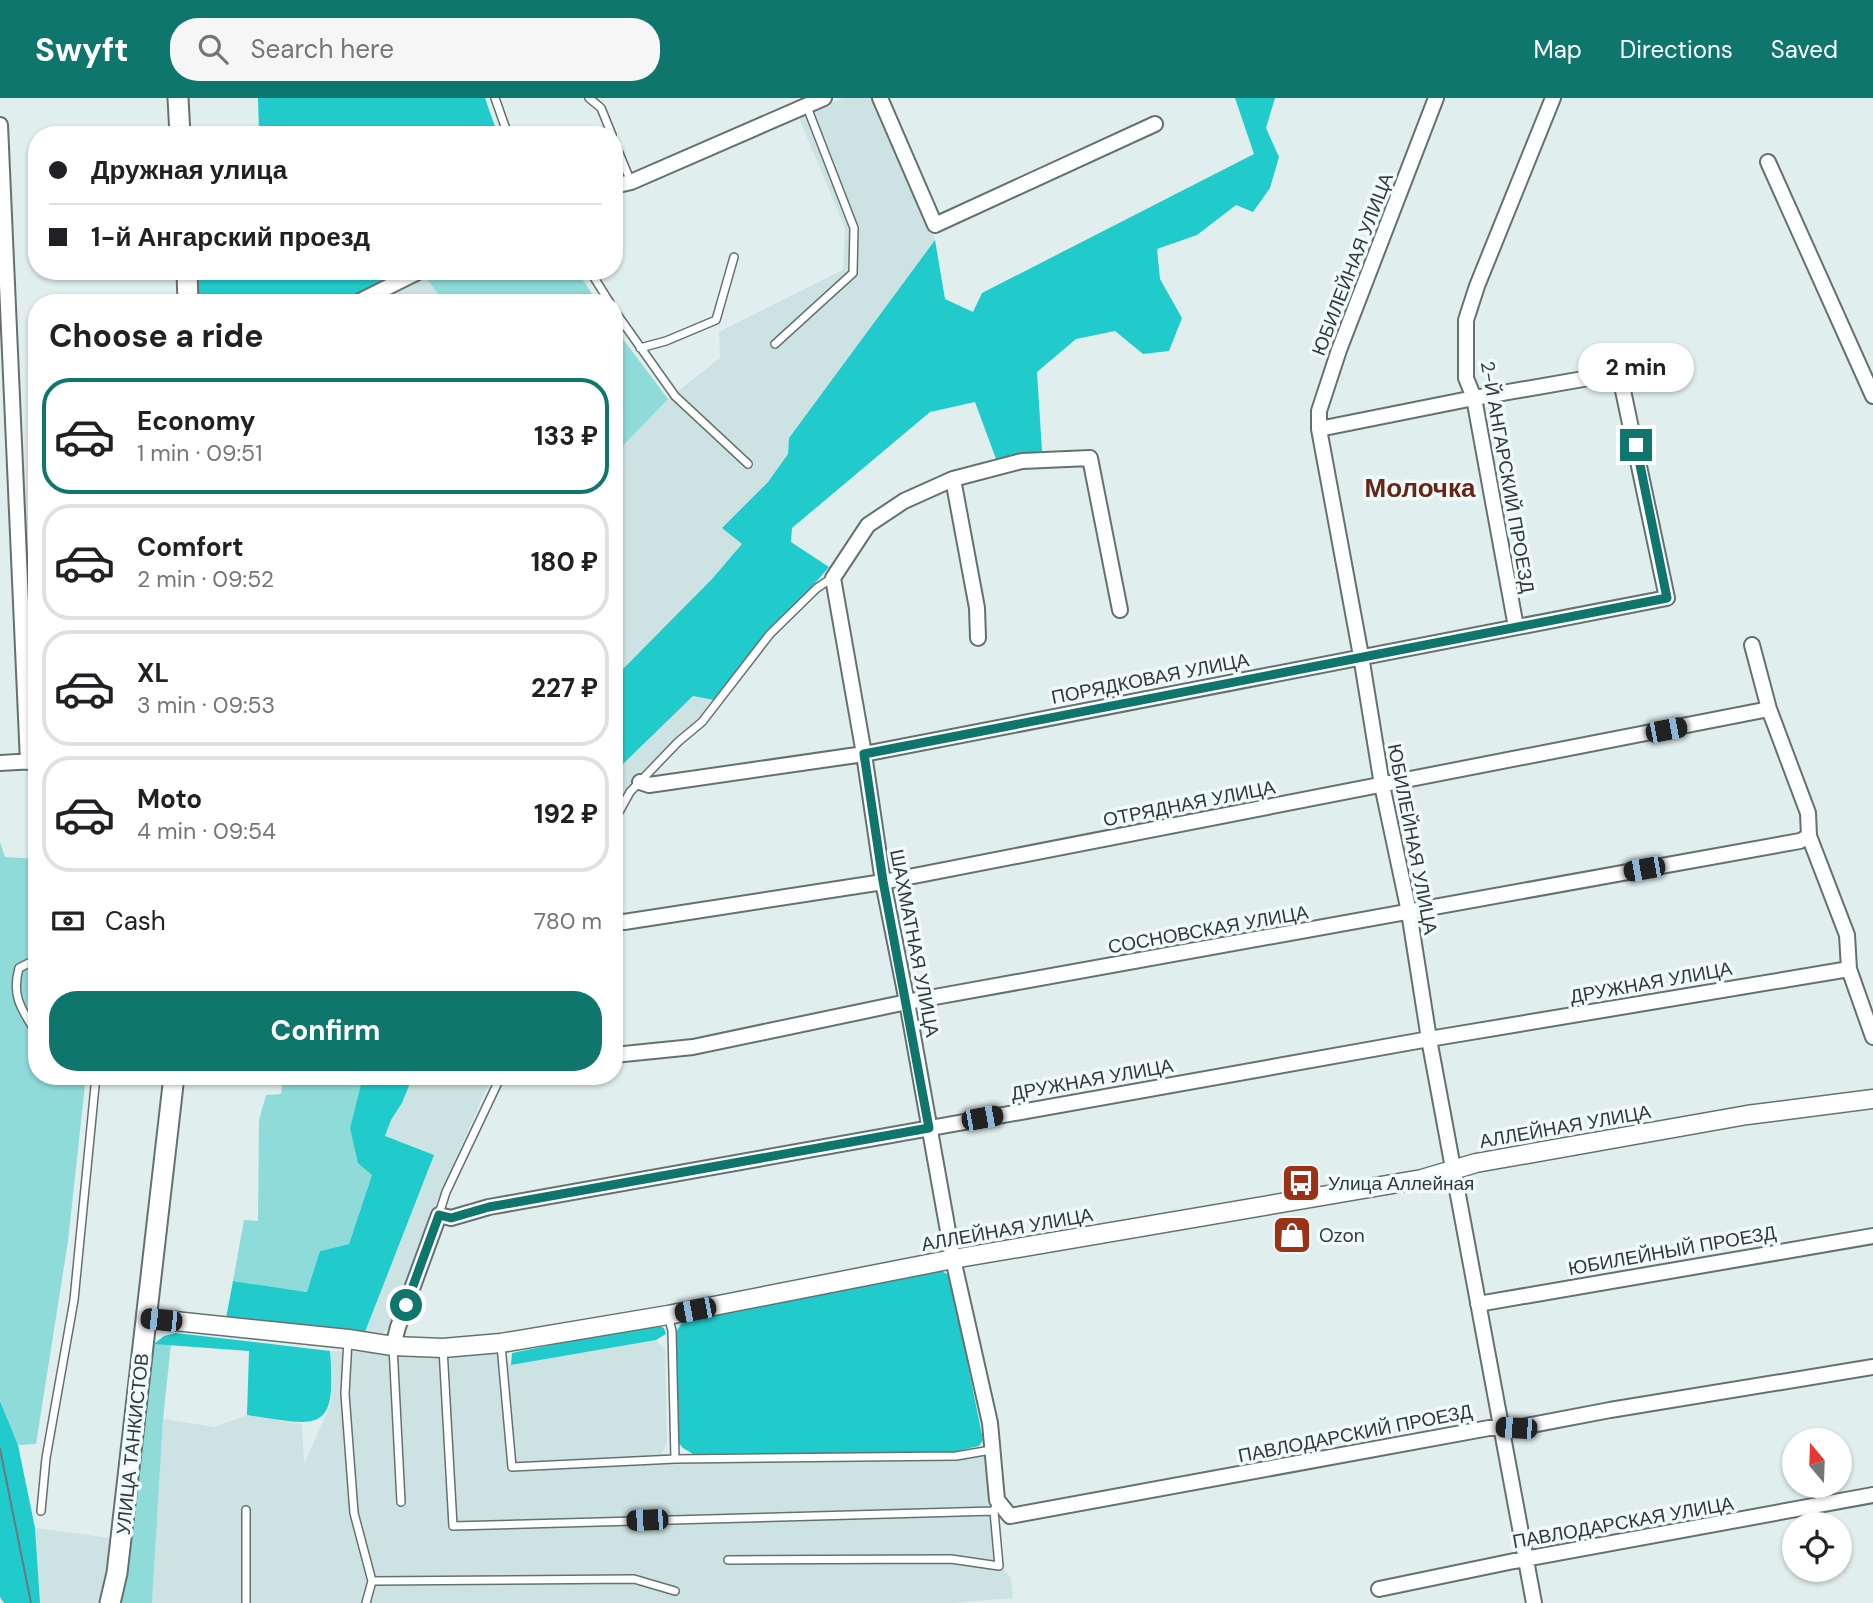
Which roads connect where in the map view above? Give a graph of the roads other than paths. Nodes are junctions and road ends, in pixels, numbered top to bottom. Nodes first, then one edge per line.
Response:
1 (178, 98) edge
2 (495, 98) edge
3 (589, 98) edge
4 (824, 98) edge
5 (880, 98) edge
6 (1436, 98) edge
7 (1553, 98) edge
8 (807, 107) junction
9 (1155, 124) dead end
10 (0, 125) edge
11 (180, 126) edge
12 (505, 126) edge
13 (608, 126) edge
14 (623, 162) edge
15 (1768, 162) dead end
16 (631, 181) junction
17 (623, 183) edge
18 (734, 257) dead end
19 (402, 280) edge
20 (374, 294) edge
21 (623, 323) edge
22 (775, 344) dead end
23 (640, 348) junction
24 (1873, 396) edge
25 (1474, 398) junction
26 (1319, 429) junction
27 (748, 464) dead end
28 (953, 479) junction
29 (833, 578) junction
30 (1120, 610) dead end
31 (1516, 626) junction
32 (978, 638) dead end
33 (1752, 645) dead end
34 (1361, 656) junction
35 (28, 682) edge
36 (1769, 709) junction
37 (864, 754) junction
38 (28, 762) edge
39 (0, 763) edge
40 (640, 782) junction
41 (1382, 785) junction
42 (623, 805) edge
43 (1809, 836) junction
44 (883, 881) junction
45 (1409, 912) junction
46 (623, 922) edge
47 (28, 964) edge
48 (1849, 969) junction
49 (907, 1002) junction
50 (28, 1020) edge
51 (1873, 1037) edge
52 (1429, 1039) junction
53 (623, 1054) edge
54 (95, 1085) edge
55 (173, 1085) edge
56 (496, 1085) edge
57 (1873, 1099) edge
58 (929, 1128) junction
59 (1452, 1169) junction
60 (439, 1215) junction
61 (1873, 1236) edge
62 (953, 1259) junction
63 (1478, 1304) junction
64 (668, 1315) junction
65 (146, 1318) junction
66 (348, 1339) junction
67 (501, 1343) junction
68 (393, 1346) junction
69 (443, 1348) junction
70 (1873, 1367) edge
71 (1501, 1427) junction
72 (991, 1450) junction
73 (675, 1459) junction
74 (1873, 1495) edge
75 (401, 1502) dead end
76 (995, 1505) junction
77 (41, 1510) dead end
78 (246, 1510) dead end
79 (728, 1560) dead end
80 (1525, 1560) junction
81 (372, 1581) junction
82 (1380, 1589) dead end
83 (675, 1591) dead end
84 (110, 1603) edge
85 (246, 1603) edge
86 (366, 1603) edge
87 (1534, 1603) edge

1 - 11 main road
2 - 12 lane
3 - 13 lane
4 - 8 street
5 - 9 street
6 - 26 street, ЮБИЛЕЙНАЯ УЛИЦА
7 - 25 street, 2-Й АНГАРСКИЙ ПРОЕЗД
8 - 16 street
8 - 22 lane
10 - 35 street
14 - 16 lane
15 - 24 street
16 - 17 street
18 - 23 lane
19 - 20 street
21 - 23 lane
23 - 27 lane
25 - 26 street
25 - 31 street, 2-Й АНГАРСКИЙ ПРОЕЗД
25 - 31 street, ПОРЯДКОВАЯ УЛИЦА
26 - 34 street, ЮБИЛЕЙНАЯ УЛИЦА
28 - 29 street
28 - 30 street
28 - 32 street
29 - 37 street, ШАХМАТНАЯ УЛИЦА
29 - 40 lane
31 - 34 street, ПОРЯДКОВАЯ УЛИЦА
33 - 36 street
34 - 37 street, ПОРЯДКОВАЯ УЛИЦА
34 - 41 street, ЮБИЛЕЙНАЯ УЛИЦА
36 - 41 street, ОТРЯДНАЯ УЛИЦА
36 - 43 street
37 - 40 street, ПОРЯДКОВАЯ УЛИЦА
37 - 44 street, ШАХМАТНАЯ УЛИЦА
38 - 39 street
40 - 42 lane
41 - 44 street, ОТРЯДНАЯ УЛИЦА
41 - 45 street, ЮБИЛЕЙНАЯ УЛИЦА
43 - 45 street, СОСНОВСКАЯ УЛИЦА
43 - 48 street
44 - 46 street, ОТРЯДНАЯ УЛИЦА
44 - 49 street, ШАХМАТНАЯ УЛИЦА
45 - 49 street, СОСНОВСКАЯ УЛИЦА
45 - 52 street, ЮБИЛЕЙНАЯ УЛИЦА
47 - 50 lane
48 - 51 street
48 - 52 street, ДРУЖНАЯ УЛИЦА
49 - 53 street, СОСНОВСКАЯ УЛИЦА
49 - 58 street, ШАХМАТНАЯ УЛИЦА
52 - 58 street, ДРУЖНАЯ УЛИЦА
52 - 59 street, ЮБИЛЕЙНАЯ УЛИЦА
54 - 77 lane
55 - 65 main road, УЛИЦА ТАНКИСТОВ
56 - 60 lane
57 - 59 street, АЛЛЕЙНАЯ УЛИЦА
58 - 60 street, ДРУЖНАЯ УЛИЦА
58 - 62 street, ШАХМАТНАЯ УЛИЦА
59 - 62 street, АЛЛЕЙНАЯ УЛИЦА
59 - 63 street, ЮБИЛЕЙНАЯ УЛИЦА
60 - 68 street
61 - 63 street, ЮБИЛЕЙНЫЙ ПРОЕЗД
62 - 64 street, АЛЛЕЙНАЯ УЛИЦА
62 - 72 street, ШАХМАТНАЯ УЛИЦА
63 - 71 street, ЮБИЛЕЙНАЯ УЛИЦА
64 - 67 street, АЛЛЕЙНАЯ УЛИЦА
64 - 73 lane
65 - 66 street, АЛЛЕЙНАЯ УЛИЦА
65 - 84 main road, УЛИЦА ТАНКИСТОВ
66 - 68 street, АЛЛЕЙНАЯ УЛИЦА
66 - 81 lane
67 - 69 street, АЛЛЕЙНАЯ УЛИЦА
67 - 73 lane
68 - 69 street, АЛЛЕЙНАЯ УЛИЦА
68 - 75 lane
69 - 76 lane
70 - 71 street, ПАВЛОДАРСКИЙ ПРОЕЗД
71 - 76 street, ПАВЛОДАРСКИЙ ПРОЕЗД
71 - 80 street, ЮБИЛЕЙНАЯ УЛИЦА
72 - 73 lane
72 - 76 street, ШАХМАТНАЯ УЛИЦА
74 - 80 street, ПАВЛОДАРСКАЯ УЛИЦА
76 - 79 lane
78 - 85 lane
80 - 82 street, ПАВЛОДАРСКАЯ УЛИЦА
80 - 87 street, ЮБИЛЕЙНАЯ УЛИЦА
81 - 83 lane
81 - 86 lane

